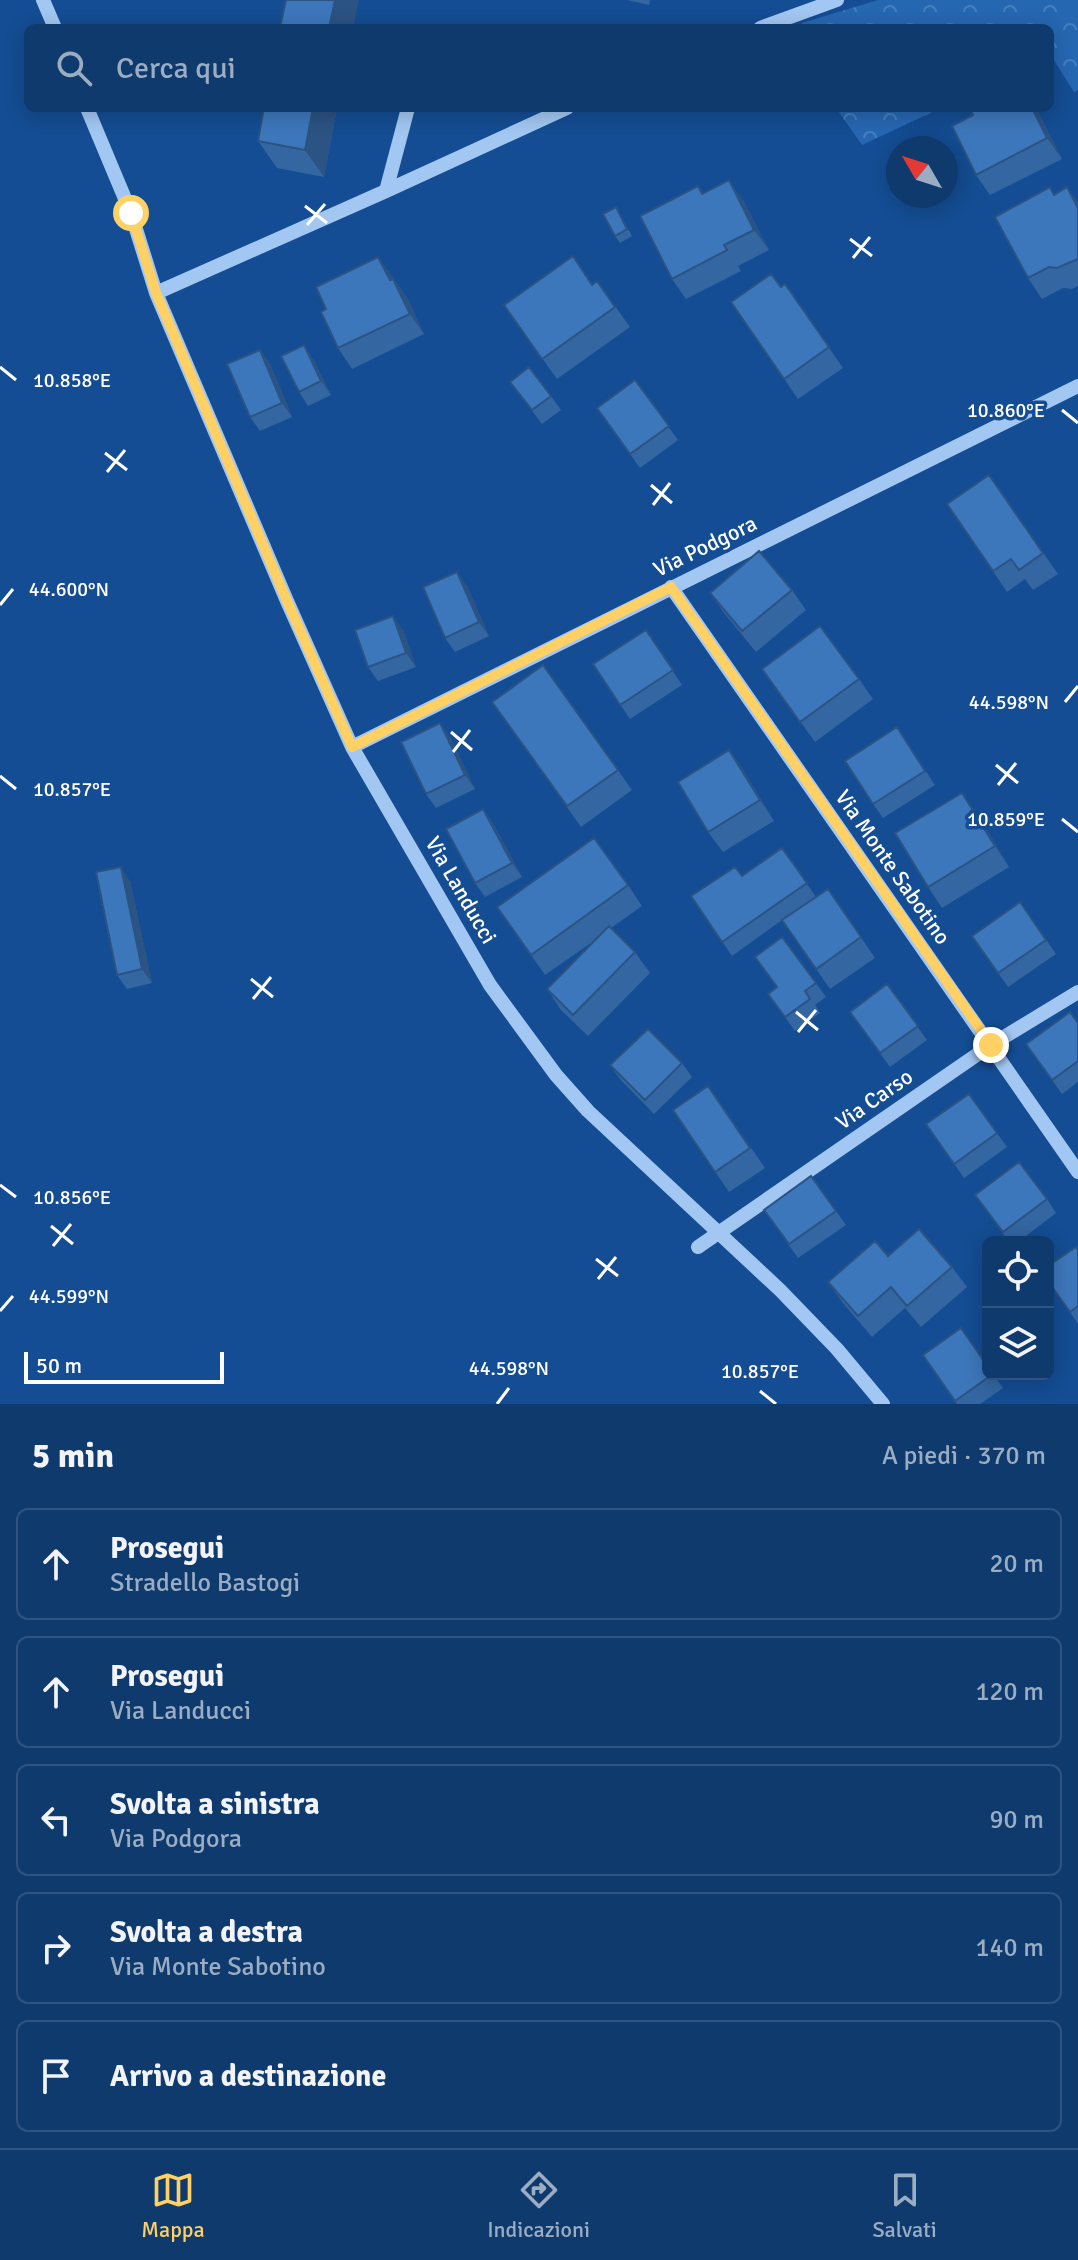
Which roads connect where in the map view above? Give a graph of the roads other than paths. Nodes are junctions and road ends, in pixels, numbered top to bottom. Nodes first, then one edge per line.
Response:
1 (43, 0) edge
2 (837, 0) edge
3 (53, 24) edge
4 (771, 24) edge
5 (89, 112) edge
6 (407, 112) edge
7 (558, 112) edge
8 (386, 191) junction
9 (156, 293) junction
10 (1078, 386) edge
11 (671, 587) junction
12 (352, 747) junction
13 (1078, 992) edge
14 (991, 1045) junction
15 (1078, 1172) edge
16 (718, 1233) junction
17 (698, 1247) dead end
18 (883, 1404) edge

1 - 3 street
2 - 4 street
5 - 9 street, Via Landucci
6 - 8 street
7 - 8 street
8 - 9 street
9 - 12 street, Via Landucci
10 - 11 street, Via Podgora
11 - 12 street, Via Podgora
11 - 14 street, Via Monte Sabotino
12 - 16 street, Via Landucci
13 - 14 street, Via Carso
14 - 15 street, Via Monte Sabotino
14 - 16 street, Via Carso
16 - 17 street, Via Carso
16 - 18 street, Via Landucci

